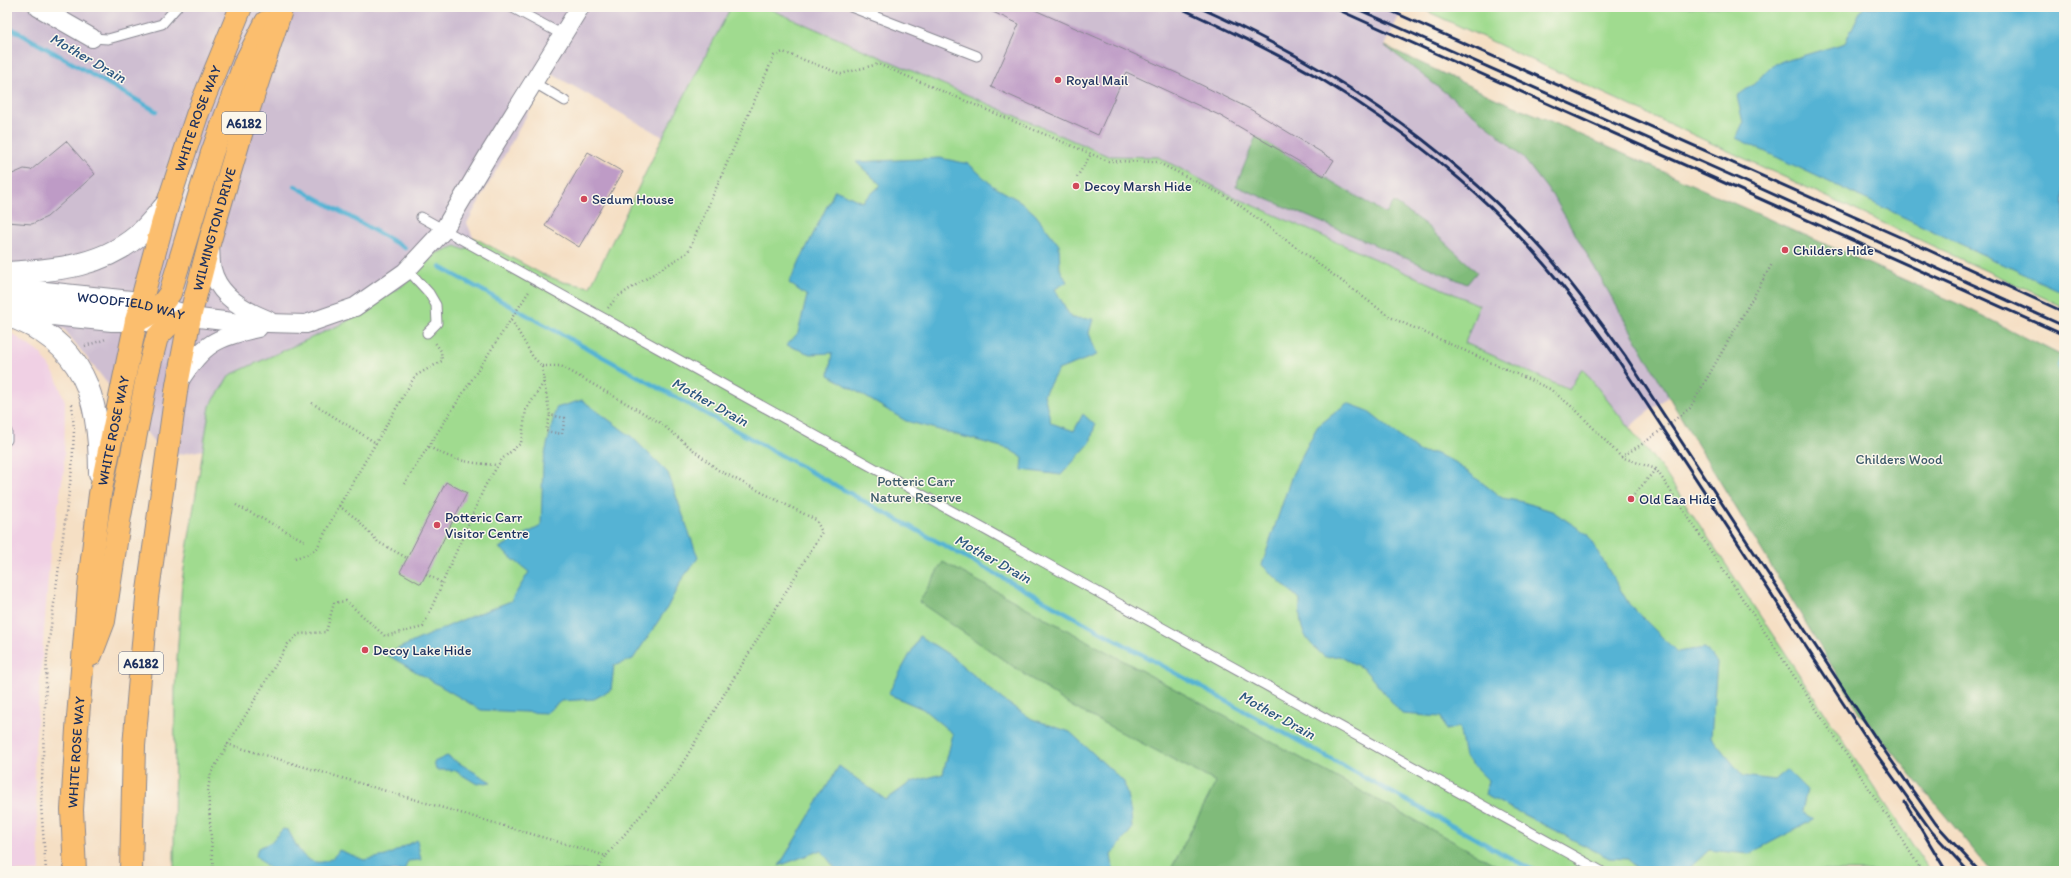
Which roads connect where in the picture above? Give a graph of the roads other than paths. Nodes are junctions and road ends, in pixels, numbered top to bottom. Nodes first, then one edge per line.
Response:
1 (38, 7) edge
2 (177, 7) edge
3 (241, 7) edge
4 (275, 7) edge
5 (282, 7) edge
6 (511, 7) edge
7 (580, 7) edge
8 (851, 7) edge
9 (563, 35) junction
10 (92, 38) joint
11 (977, 56) dead end
12 (533, 82) junction
13 (565, 101) dead end
14 (168, 203) junction
15 (421, 217) dead end
16 (443, 231) junction
17 (210, 240) junction
18 (407, 270) junction
19 (7, 273) edge
20 (7, 289) edge
21 (7, 310) edge
22 (145, 310) junction
23 (7, 315) edge
24 (190, 318) junction
25 (278, 324) junction
26 (427, 333) road end
27 (177, 385) junction
28 (7, 432) edge
29 (7, 440) edge
30 (100, 494) junction
31 (82, 681) junction
32 (75, 871) edge
33 (131, 871) edge
34 (1601, 871) edge

1 - 10 street
2 - 10 lane
3 - 14 highway, WHITE ROSE WAY
4 - 22 highway
5 - 17 highway, WILMINGTON DRIVE / A6182
6 - 9 lane
7 - 9 street
8 - 11 lane
9 - 12 street
12 - 13 lane
12 - 16 street
14 - 19 street
14 - 22 highway, WHITE ROSE WAY
15 - 16 lane
16 - 18 street
16 - 34 lane
17 - 24 highway, WILMINGTON DRIVE / A6182
17 - 25 street
18 - 25 street
18 - 26 lane
20 - 22 street, WOODFIELD WAY
21 - 22 street, WOODFIELD WAY
22 - 24 street, WOODFIELD WAY
22 - 30 highway, WHITE ROSE WAY
23 - 30 street
24 - 25 street
24 - 27 highway, WILMINGTON DRIVE / A6182
24 - 31 highway
25 - 27 street
27 - 33 highway, WILMINGTON DRIVE / A6182
28 - 29 lane
30 - 31 highway, WHITE ROSE WAY
31 - 32 highway, WHITE ROSE WAY

